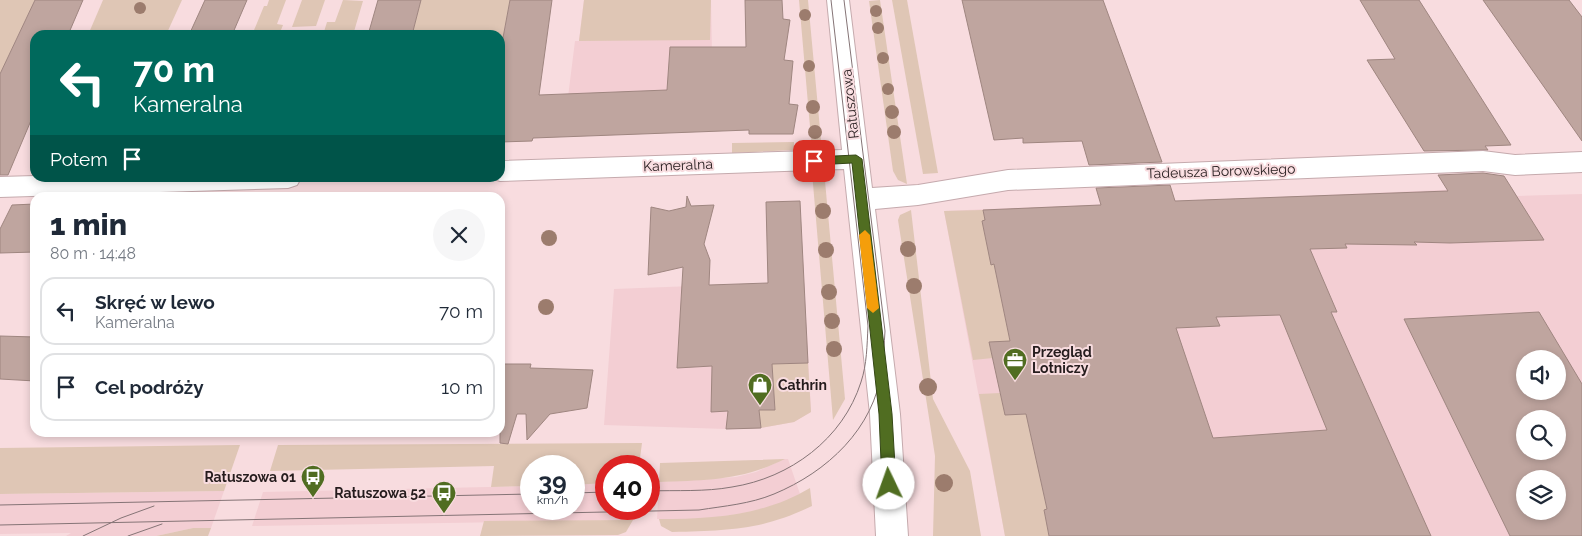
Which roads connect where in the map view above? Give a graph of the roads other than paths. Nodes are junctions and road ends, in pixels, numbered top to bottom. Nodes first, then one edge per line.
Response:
1 (838, 0) edge
2 (856, 159) junction
3 (1582, 162) edge
4 (505, 171) edge
5 (160, 182) edge
6 (0, 187) edge
7 (861, 200) junction
8 (892, 536) edge

1 - 2 street, Ratuszowa
2 - 4 street, Kameralna
2 - 7 street, Ratuszowa
3 - 7 street, Tadeusza Borowskiego
5 - 6 street
7 - 8 street, Ratuszowa

